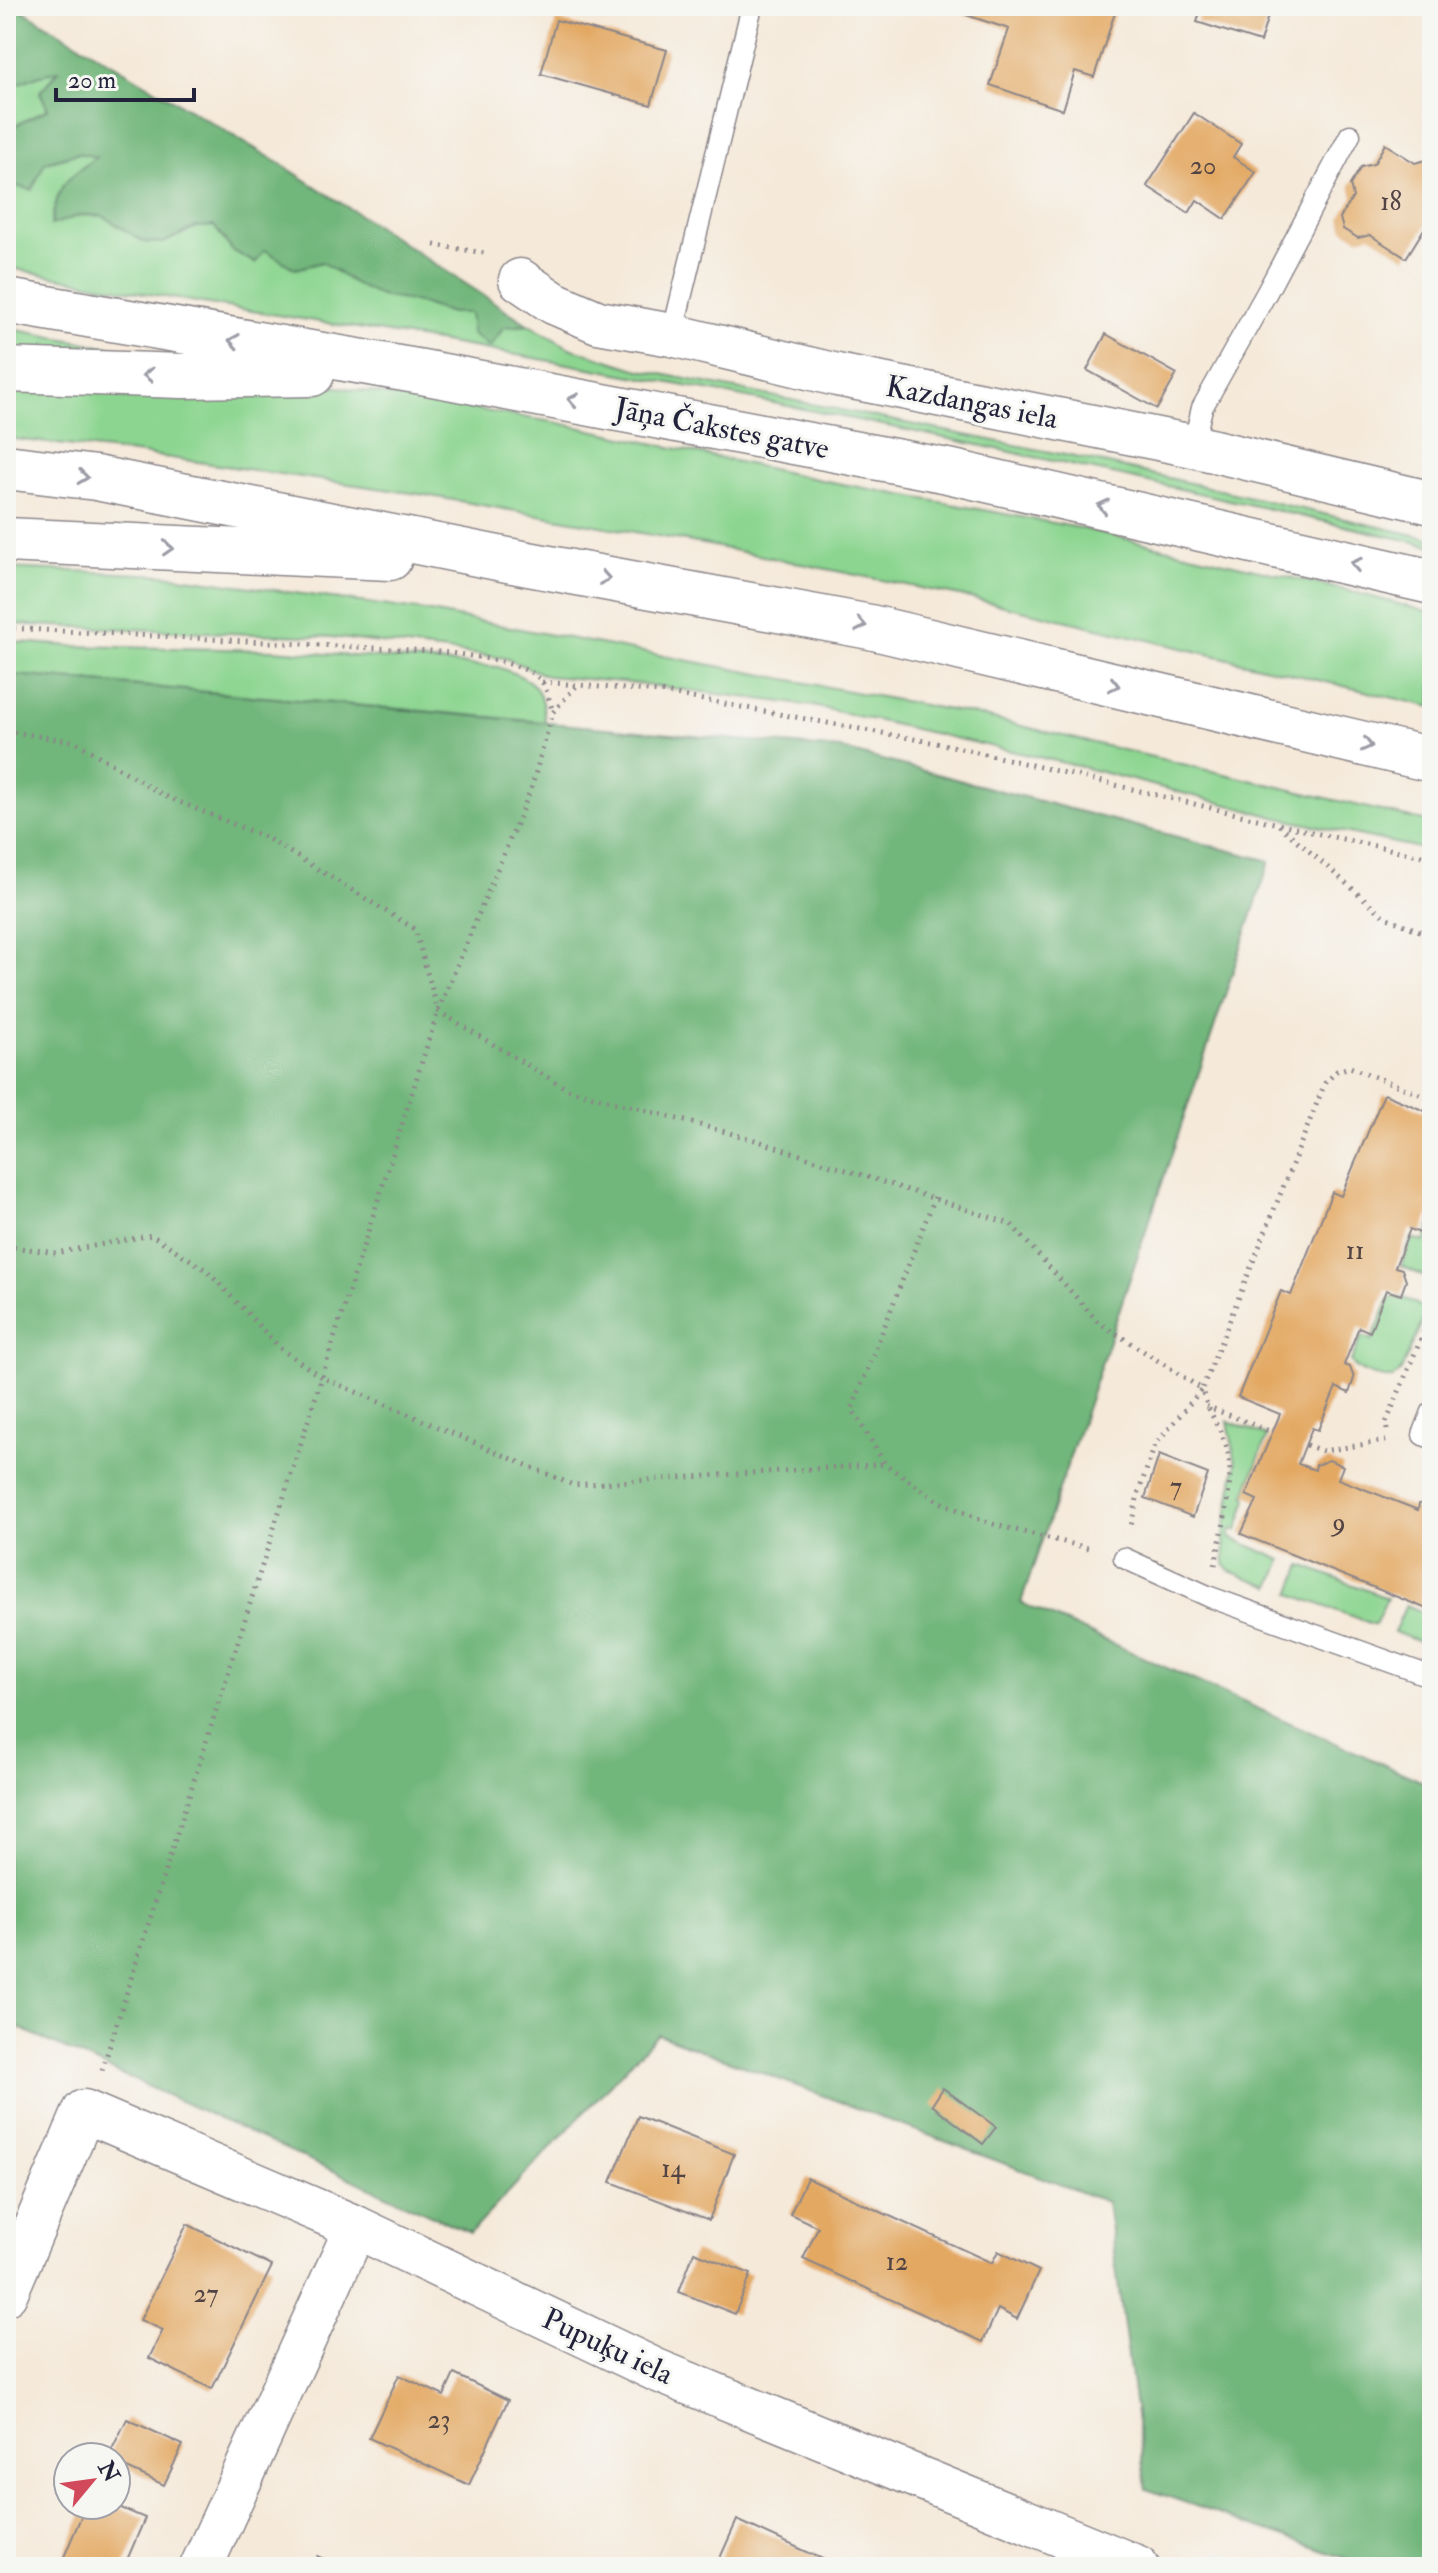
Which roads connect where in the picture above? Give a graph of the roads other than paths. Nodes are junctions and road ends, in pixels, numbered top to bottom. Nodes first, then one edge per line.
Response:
1 (752, 6) edge
2 (1350, 135) dead end
3 (520, 280) dead end
4 (6, 301) edge
5 (672, 335) junction
6 (6, 370) edge
7 (422, 372) junction
8 (1193, 446) junction
9 (6, 467) edge
10 (1432, 503) edge
11 (6, 540) edge
12 (528, 564) junction
13 (1432, 582) edge
14 (1432, 760) edge
15 (1432, 1412) edge
16 (1428, 1436) edge
17 (1124, 1558) road end
18 (1432, 1677) edge
19 (356, 2227) junction
20 (6, 2294) edge
21 (201, 2567) edge
22 (1138, 2567) edge

1 - 5 lane
2 - 8 lane
3 - 5 street, Kazdangas iela
7 -> 4 highway, Jāņa Čakstes gatve
5 - 8 street, Kazdangas iela
7 -> 6 highway
13 -> 7 highway, Jāņa Čakstes gatve
8 - 10 street, Kazdangas iela
9 -> 12 highway
11 -> 12 highway
12 -> 14 highway
15 - 16 lane
17 - 18 lane
19 - 20 street, Pupuķu iela
19 - 21 street
19 - 22 street, Pupuķu iela

